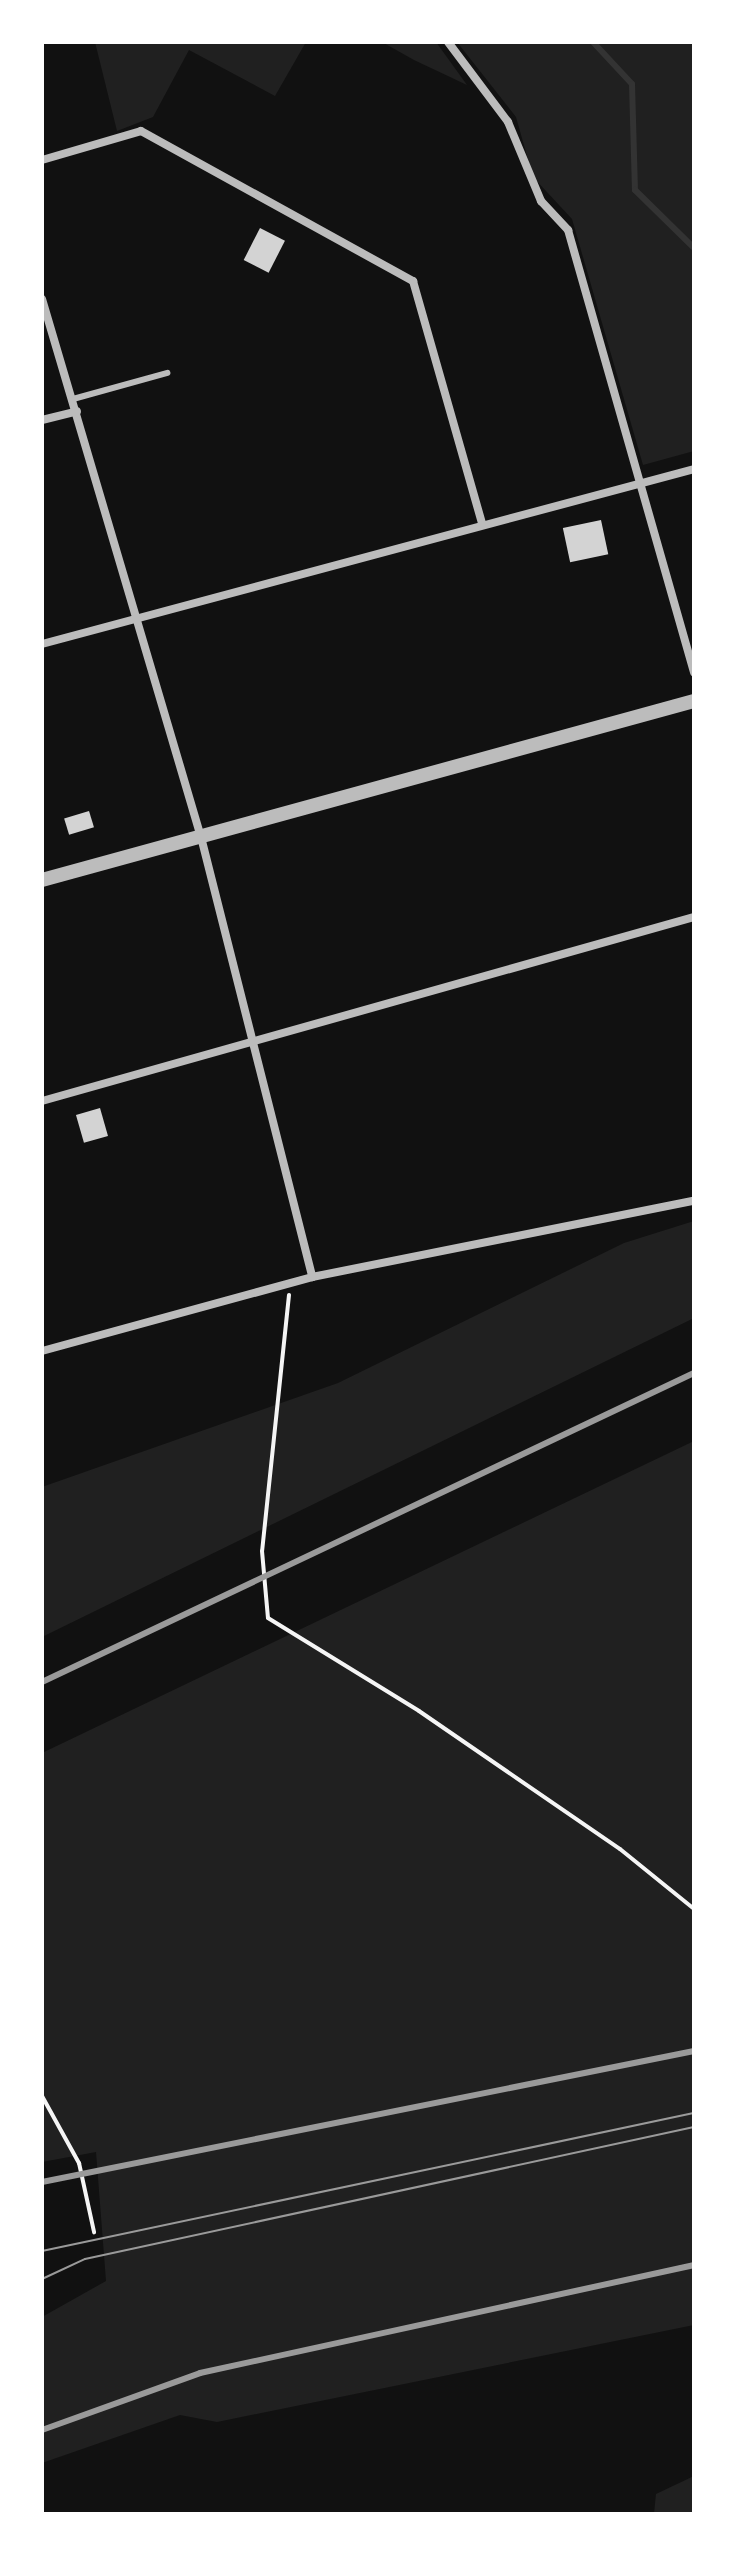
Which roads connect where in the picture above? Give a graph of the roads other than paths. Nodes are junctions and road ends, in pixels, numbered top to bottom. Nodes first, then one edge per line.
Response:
1 (448, 42) edge
2 (42, 160) edge
3 (42, 299) edge
4 (167, 373) dead end
5 (73, 399) junction
6 (77, 411) junction
7 (42, 420) edge
8 (694, 469) edge
9 (638, 482) junction
10 (482, 523) junction
11 (136, 618) junction
12 (42, 644) edge
13 (694, 672) edge
14 (694, 701) edge
15 (201, 837) junction
16 (42, 880) edge
17 (694, 917) edge
18 (255, 1046) junction
19 (42, 1101) edge
20 (694, 1201) edge
21 (312, 1277) junction
22 (42, 1351) edge

1 - 9 street
2 - 10 street
3 - 5 street
4 - 5 lane
5 - 6 street
6 - 7 street
6 - 11 street
8 - 9 street
9 - 10 street
9 - 13 street
10 - 11 street
11 - 12 street
11 - 15 street
14 - 15 street
15 - 16 street
15 - 18 street
17 - 18 street
18 - 19 street
18 - 21 street
20 - 21 street
21 - 22 street

